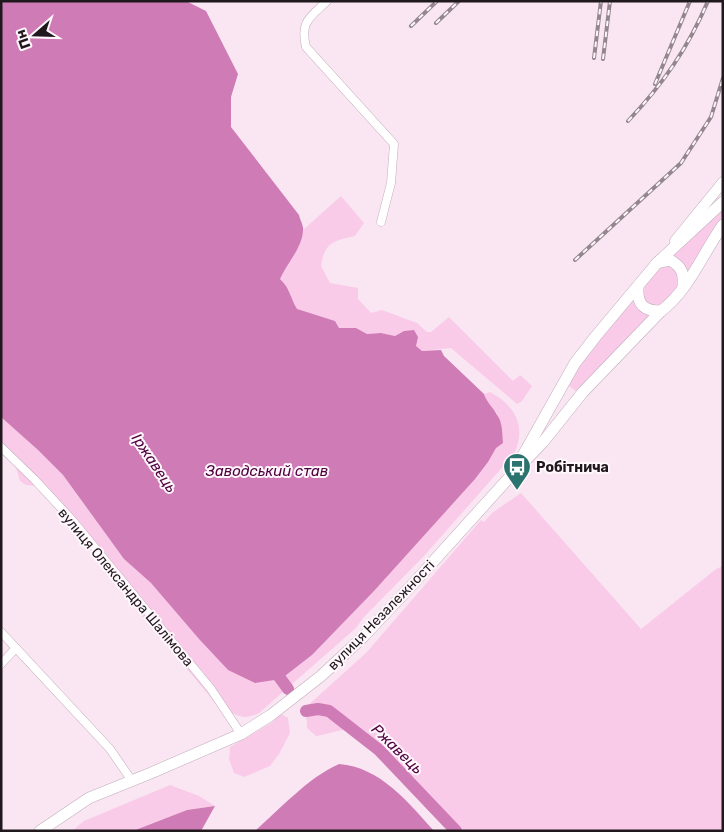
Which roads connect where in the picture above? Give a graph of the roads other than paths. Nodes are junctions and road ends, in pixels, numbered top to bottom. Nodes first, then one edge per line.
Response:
1 (327, 1) edge
2 (723, 182) edge
3 (723, 202) edge
4 (381, 222) dead end
5 (723, 224) edge
6 (657, 263) junction
7 (684, 286) junction
8 (638, 288) junction
9 (661, 311) junction
10 (1, 447) edge
11 (516, 470) junction
12 (1, 632) edge
13 (16, 648) junction
14 (1, 664) edge
15 (241, 734) junction
16 (132, 781) junction
17 (40, 831) edge

1 - 4 street
2 - 6 street
3 - 6 main road, вулиця Незалежності
5 - 7 main road, вулиця Незалежності
6 - 7 main road
6 - 8 main road, вулиця Незалежності
7 - 9 main road, вулиця Незалежності
8 - 9 main road
8 - 11 main road, вулиця Незалежності
9 - 11 main road, вулиця Незалежності
10 - 15 street, вулиця Олександра Шалімова
11 - 15 main road, вулиця Незалежності
12 - 13 street
13 - 14 street
13 - 16 street
15 - 16 main road, вулиця Незалежності
16 - 17 main road, вулиця Незалежності

